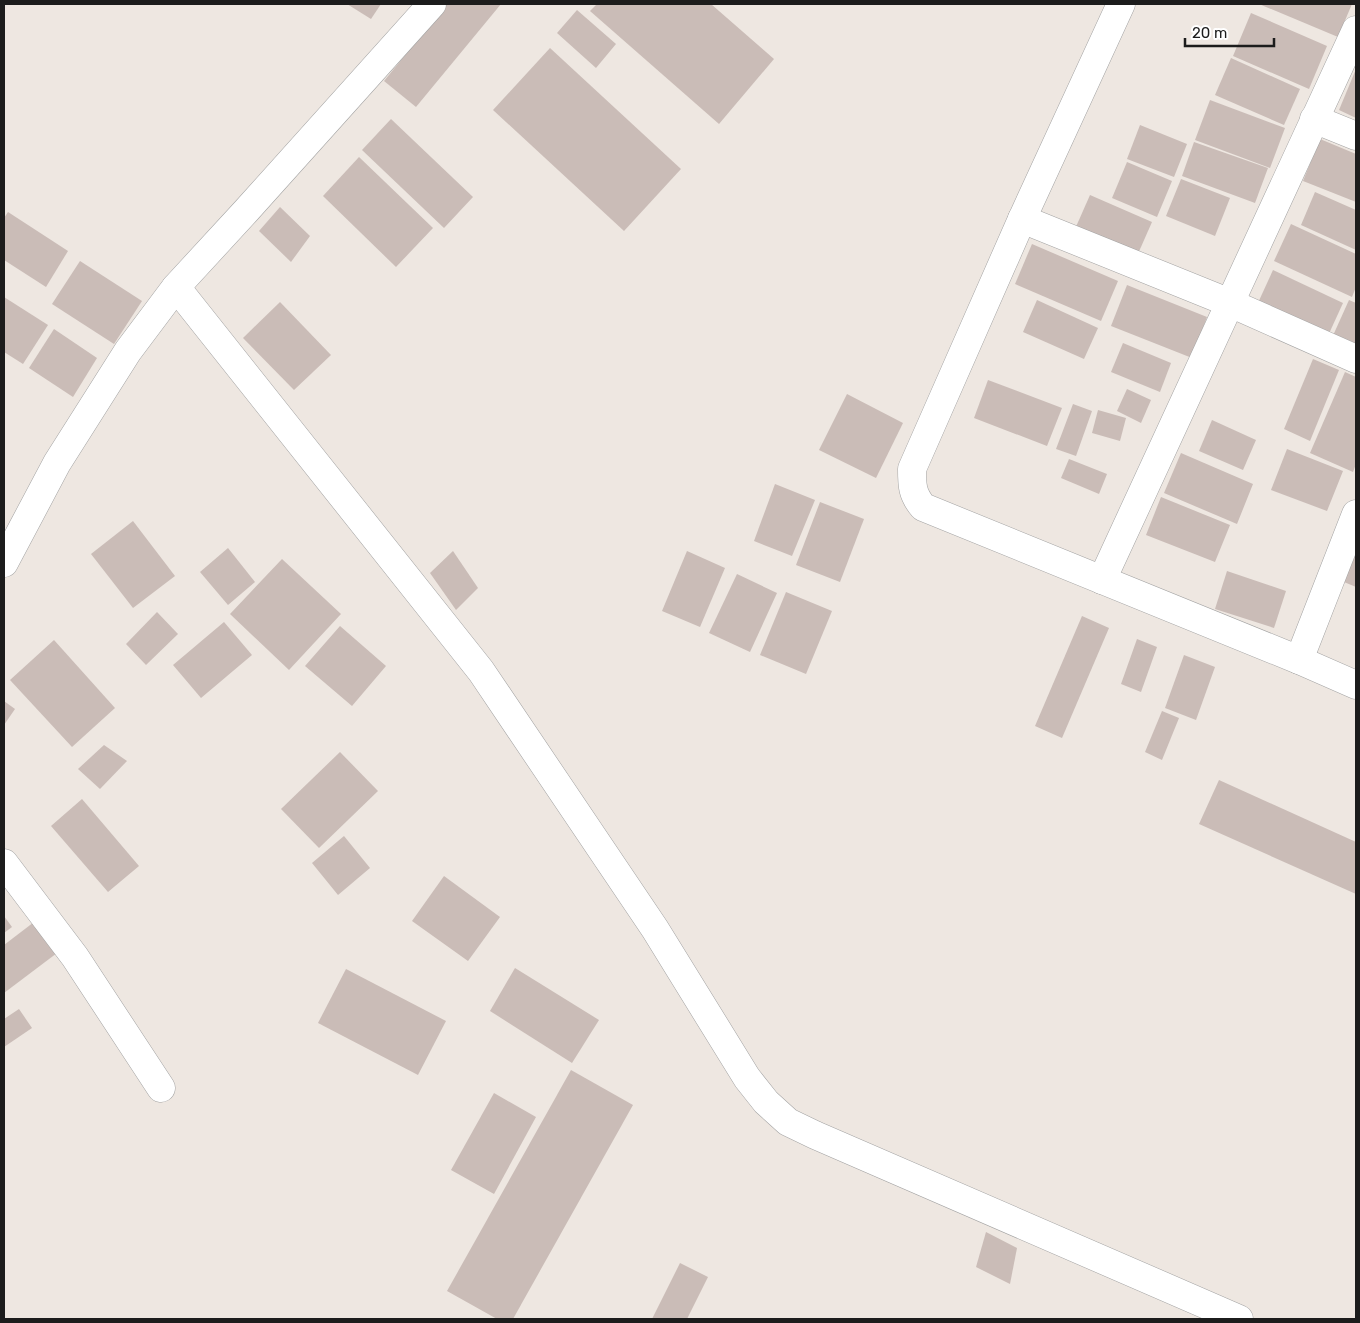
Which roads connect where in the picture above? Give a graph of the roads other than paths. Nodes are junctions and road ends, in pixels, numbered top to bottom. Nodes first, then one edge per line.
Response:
1 (432, 4) edge
2 (1121, 4) edge
3 (1356, 30) edge
4 (1314, 119) junction
5 (1356, 136) edge
6 (1022, 219) junction
7 (176, 287) junction
8 (1230, 303) junction
9 (1356, 359) edge
10 (1356, 514) edge
11 (4, 563) edge
12 (1102, 580) junction
13 (1299, 660) junction
14 (1356, 685) edge
15 (4, 862) edge
16 (161, 1088) dead end
17 (1239, 1319) edge

1 - 7 street
2 - 6 street
3 - 4 street
4 - 5 street
4 - 8 street
6 - 8 street
6 - 12 street
7 - 11 street
7 - 17 street
8 - 9 street
8 - 12 street
10 - 13 street
12 - 13 street
13 - 14 street
15 - 16 street

